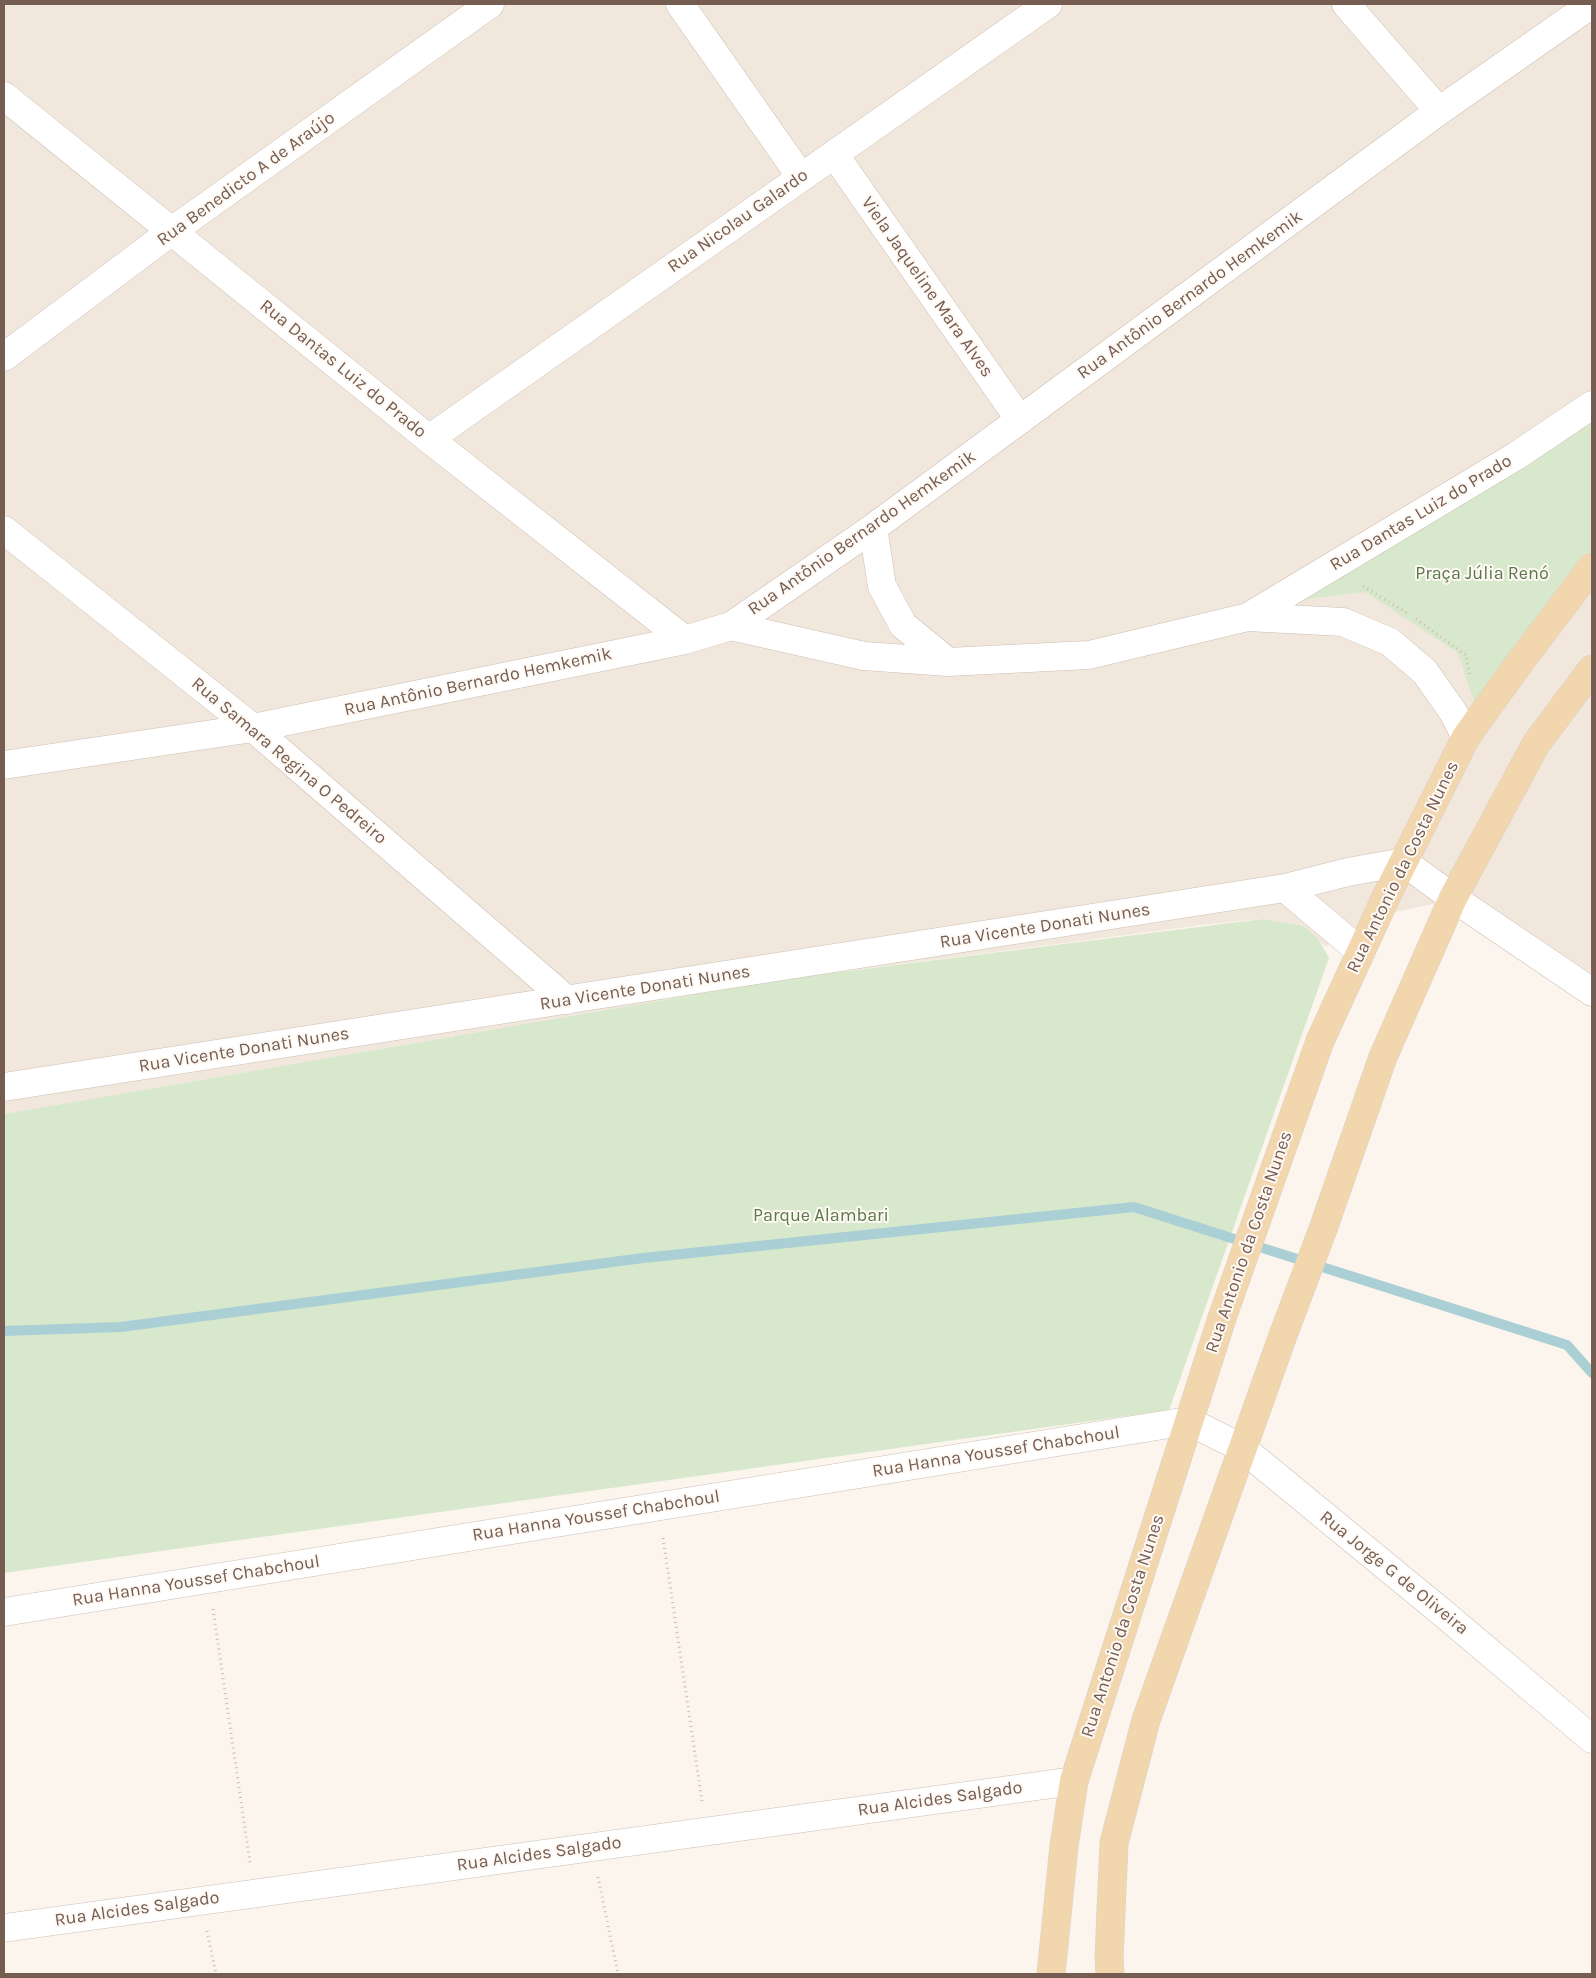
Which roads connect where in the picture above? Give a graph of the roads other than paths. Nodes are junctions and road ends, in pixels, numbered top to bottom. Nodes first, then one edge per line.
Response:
1 (490, 4) edge
2 (680, 4) edge
3 (1048, 4) edge
4 (1346, 4) edge
5 (1592, 4) edge
6 (4, 96) edge
7 (1439, 112) junction
8 (834, 154) junction
9 (801, 177) junction
10 (172, 231) junction
11 (4, 357) edge
12 (1592, 405) edge
13 (1020, 420) junction
14 (429, 439) junction
15 (873, 528) junction
16 (4, 530) edge
17 (1592, 567) edge
18 (1248, 617) junction
19 (731, 626) junction
20 (685, 640) junction
21 (948, 662) junction
22 (1592, 668) edge
23 (253, 728) junction
24 (1466, 737) junction
25 (4, 765) edge
26 (1404, 862) junction
27 (1286, 888) junction
28 (1453, 898) junction
29 (1361, 952) junction
30 (1592, 992) edge
31 (567, 1000) junction
32 (4, 1087) edge
33 (1188, 1421) junction
34 (1242, 1448) junction
35 (4, 1612) edge
36 (1592, 1739) edge
37 (1074, 1781) junction
38 (4, 1928) edge
39 (1051, 1974) edge
40 (1110, 1974) edge

1 - 10 street, Rua Benedicto A de Araújo
2 - 9 street
3 - 8 street, Rua Nicolau Galardo
4 - 7 street
5 - 7 street, Rua Antônio Bernardo Hemkemik
6 - 10 street, Rua Dantas Luiz do Prado
7 - 13 street, Rua Antônio Bernardo Hemkemik
8 - 9 street, Rua Nicolau Galardo
8 - 13 street, Viela Jaqueline Mara Alves
9 - 14 street, Rua Nicolau Galardo
10 - 11 street, Rua Benedicto A de Araújo
10 - 14 street, Rua Dantas Luiz do Prado
12 - 18 street, Rua Dantas Luiz do Prado
13 - 15 street, Rua Antônio Bernardo Hemkemik
14 - 20 street, Rua Dantas Luiz do Prado
15 - 19 street, Rua Antônio Bernardo Hemkemik
15 - 21 street
16 - 23 street, Rua Samara Regina O Pedreiro
17 - 24 main road, Rua Antonio da Costa Nunes
18 - 21 street, Rua Dantas Luiz do Prado
18 - 24 street, Rua Dantas Luiz do Prado
19 - 20 street, Rua Antônio Bernardo Hemkemik
19 - 21 street, Rua Dantas Luiz do Prado
20 - 23 street, Rua Antônio Bernardo Hemkemik
22 - 28 main road
23 - 25 street, Rua Antônio Bernardo Hemkemik
23 - 31 street, Rua Samara Regina O Pedreiro
24 - 26 main road, Rua Antonio da Costa Nunes
26 - 27 street, Rua Vicente Donati Nunes
26 - 28 street
26 - 29 main road, Rua Antonio da Costa Nunes
27 - 29 street
27 - 31 street, Rua Vicente Donati Nunes
28 - 30 street
28 - 34 main road
29 - 33 main road, Rua Antonio da Costa Nunes
31 - 32 street, Rua Vicente Donati Nunes
33 - 34 street, Rua Jorge G de Oliveira
33 - 35 street, Rua Hanna Youssef Chabchoul
33 - 37 main road, Rua Antonio da Costa Nunes
34 - 36 street, Rua Jorge G de Oliveira
34 - 40 main road
37 - 38 street, Rua Alcides Salgado
37 - 39 main road, Rua Antonio da Costa Nunes

